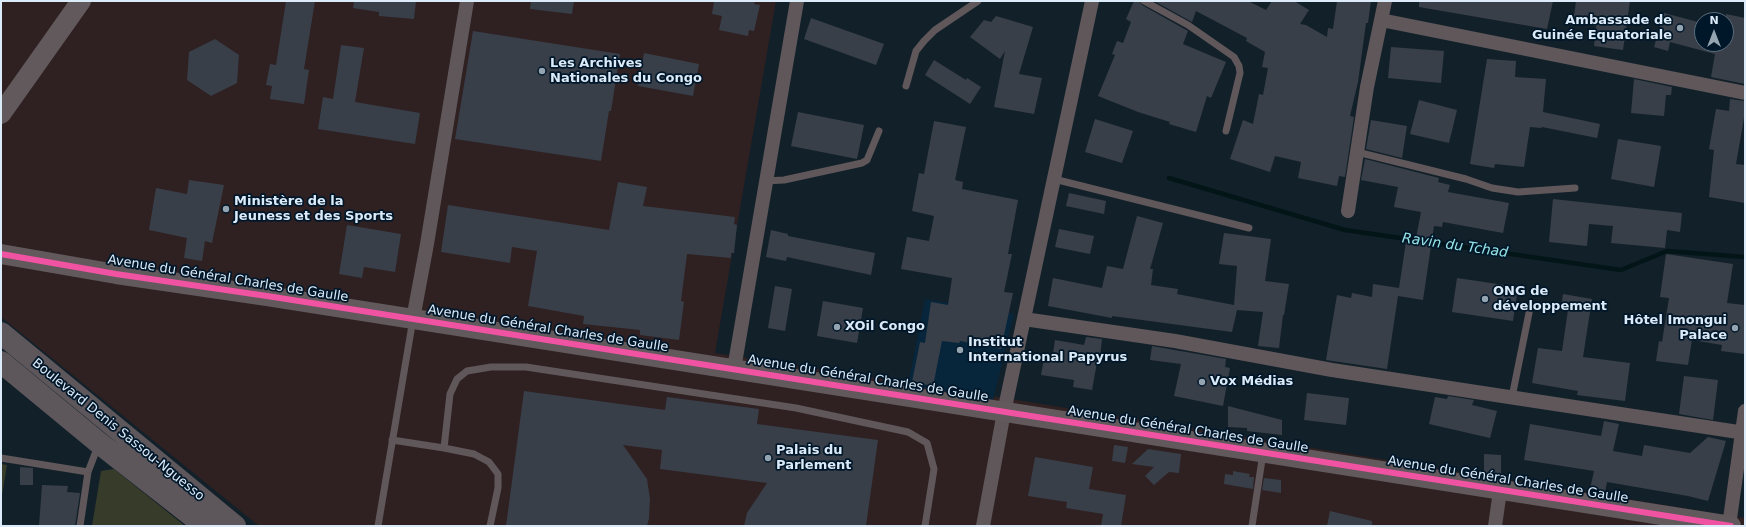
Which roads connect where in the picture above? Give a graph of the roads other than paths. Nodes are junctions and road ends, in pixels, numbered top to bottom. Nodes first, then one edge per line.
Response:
1 (81, 1) edge
2 (467, 1) edge
3 (797, 1) edge
4 (978, 1) edge
5 (1092, 1) edge
6 (1144, 1) edge
7 (1385, 1) edge
8 (1381, 20) junction
9 (906, 86) dead end
10 (1745, 93) edge
11 (1, 114) edge
12 (879, 131) dead end
13 (1226, 131) dead end
14 (1357, 152) junction
15 (1054, 179) junction
16 (765, 181) junction
17 (1575, 188) dead end
18 (1348, 211) dead end
19 (1249, 228) dead end
20 (1, 254) edge
21 (1529, 313) dead end
22 (413, 319) junction
23 (1024, 319) junction
24 (1, 333) edge
25 (1, 362) edge
26 (734, 369) junction
27 (1512, 398) junction
28 (1745, 411) edge
29 (1004, 412) junction
30 (1743, 433) edge
31 (392, 440) junction
32 (99, 443) junction
33 (444, 448) junction
34 (1263, 453) junction
35 (1, 458) edge
36 (88, 472) junction
37 (1500, 490) junction
38 (80, 526) edge
39 (205, 526) edge
40 (235, 526) edge
41 (378, 526) edge
42 (490, 526) edge
43 (925, 526) edge
44 (983, 526) edge
45 (1252, 526) edge
46 (1495, 526) edge
47 (1730, 526) edge

1 - 11 street
2 - 22 street
3 - 16 street
4 - 9 lane
5 - 15 street
6 - 13 lane
7 - 8 street
8 - 10 street
8 - 14 street
12 - 16 lane
14 - 17 lane
14 - 18 street
15 - 19 lane
15 - 23 street
16 - 26 street
20 - 22 street, Avenue du Général Charles de Gaulle
21 - 27 lane
22 - 26 street, Avenue du Général Charles de Gaulle
22 - 31 lane
23 - 27 street
23 - 29 street
24 - 40 main road, Boulevard Denis Sassou-Nguesso
25 - 32 main road, Boulevard Denis Sassou-Nguesso
26 - 29 street, Avenue du Général Charles de Gaulle
27 - 30 street
28 - 30 street
29 - 34 street, Avenue du Général Charles de Gaulle
29 - 44 street
30 - 47 street
31 - 33 lane
31 - 41 lane
32 - 36 lane
32 - 39 main road, Boulevard Denis Sassou-Nguesso
33 - 42 lane
33 - 43 lane
34 - 37 street, Avenue du Général Charles de Gaulle
34 - 45 lane
35 - 36 lane
36 - 38 lane
37 - 46 street
37 - 47 street, Avenue du Général Charles de Gaulle

